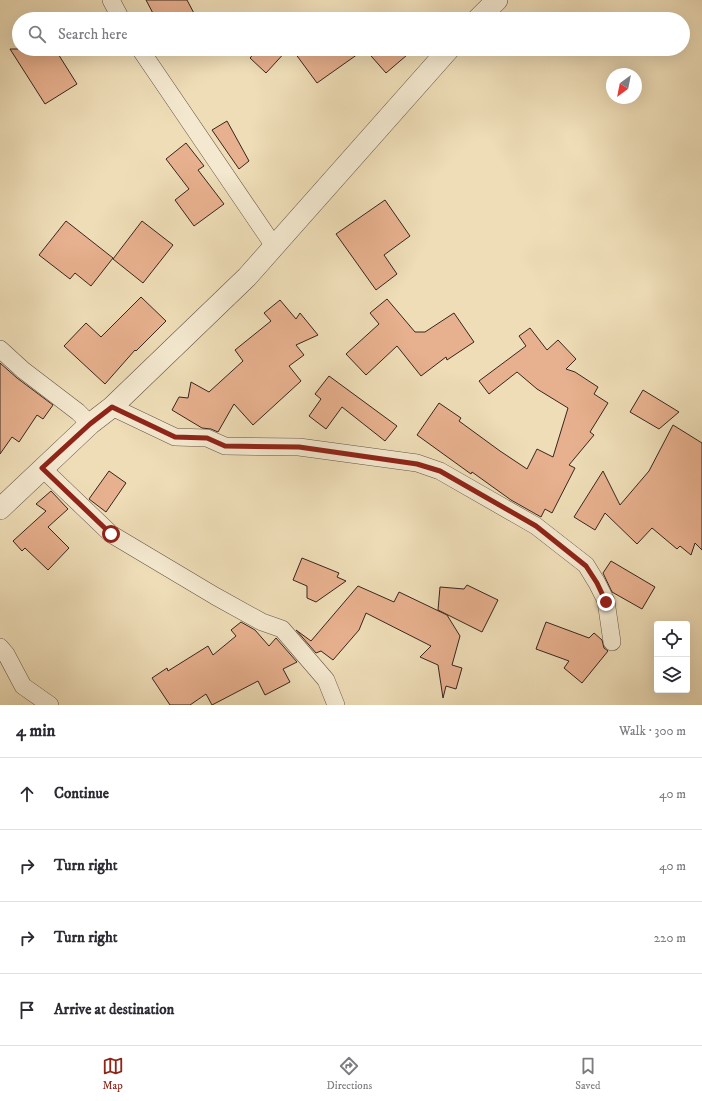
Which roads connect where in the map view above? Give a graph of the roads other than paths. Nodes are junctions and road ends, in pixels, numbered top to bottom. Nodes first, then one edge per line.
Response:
1 (111, 0) edge
2 (496, 0) edge
3 (117, 12) edge
4 (485, 12) edge
5 (145, 56) edge
6 (443, 56) edge
7 (274, 246) junction
8 (0, 350) edge
9 (112, 407) junction
10 (90, 424) junction
11 (42, 468) junction
12 (0, 509) edge
13 (612, 642) dead end
14 (0, 647) edge
15 (50, 705) edge
16 (336, 705) edge

1 - 3 street
2 - 4 street
5 - 7 street
6 - 7 street
7 - 9 street
8 - 10 street
9 - 10 street
9 - 13 street
10 - 11 street
11 - 12 street
11 - 16 street
14 - 15 street

